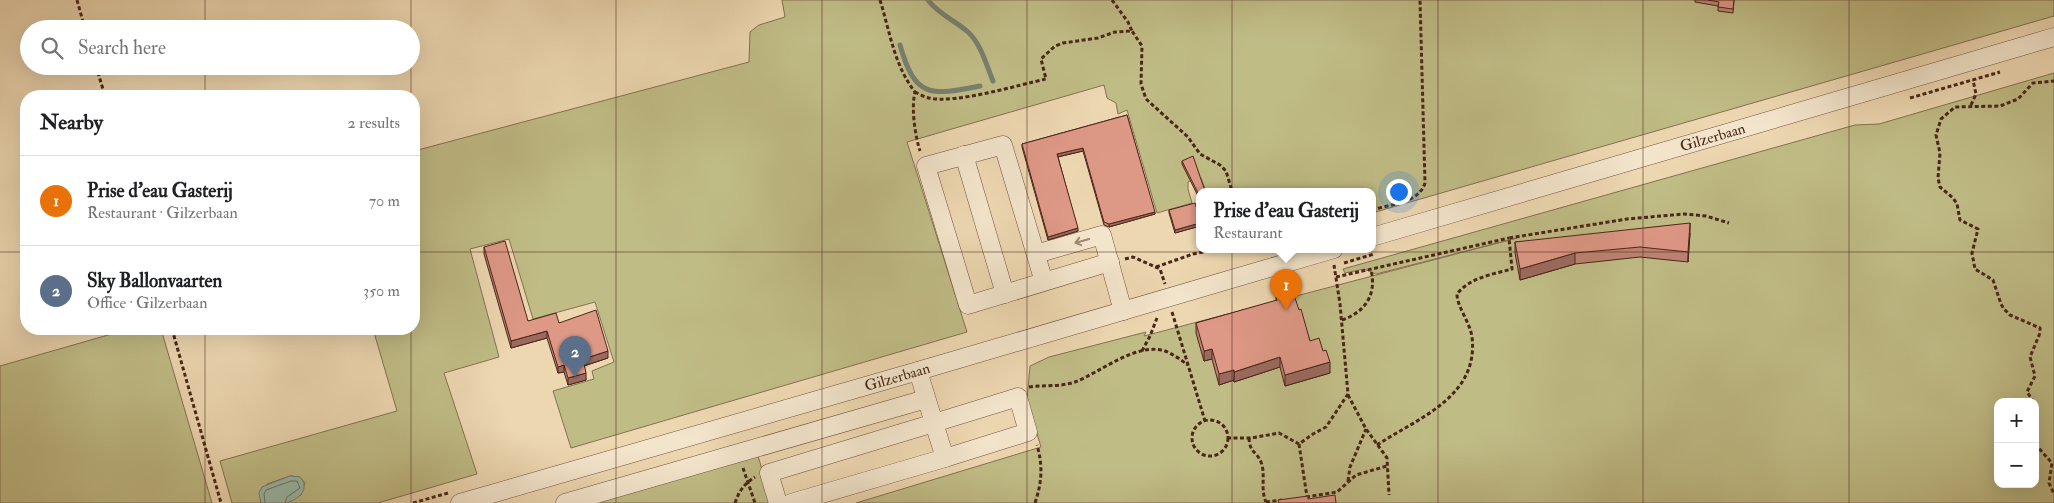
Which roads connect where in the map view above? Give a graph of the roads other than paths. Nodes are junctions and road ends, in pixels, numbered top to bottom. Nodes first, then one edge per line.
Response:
1 (2054, 37) edge
2 (964, 156) junction
3 (1376, 237) edge
4 (1320, 253) edge
5 (1036, 254) junction
6 (1110, 262) junction
7 (1044, 282) junction
8 (1005, 294) junction
9 (1123, 311) junction
10 (918, 371) junction
11 (926, 399) junction
12 (934, 423) junction
13 (944, 458) junction
14 (599, 463) junction
15 (606, 498) edge
16 (460, 503) edge
17 (565, 503) edge
18 (778, 503) edge
19 (791, 503) edge

1 - 3 street, Gilzerbaan
2 - 5 street
2 - 8 street
2 - 8 street
4 - 9 street, Gilzerbaan
6 -> 5 street
5 - 7 street
6 - 7 street
6 - 9 street
7 - 8 street
9 - 10 street, Gilzerbaan
10 - 11 street
10 - 14 street, Gilzerbaan
11 - 12 street
11 - 15 street
12 - 13 street
12 - 13 street
12 - 18 street
13 - 19 street
14 - 15 street
14 - 16 street, Gilzerbaan
15 - 17 street

